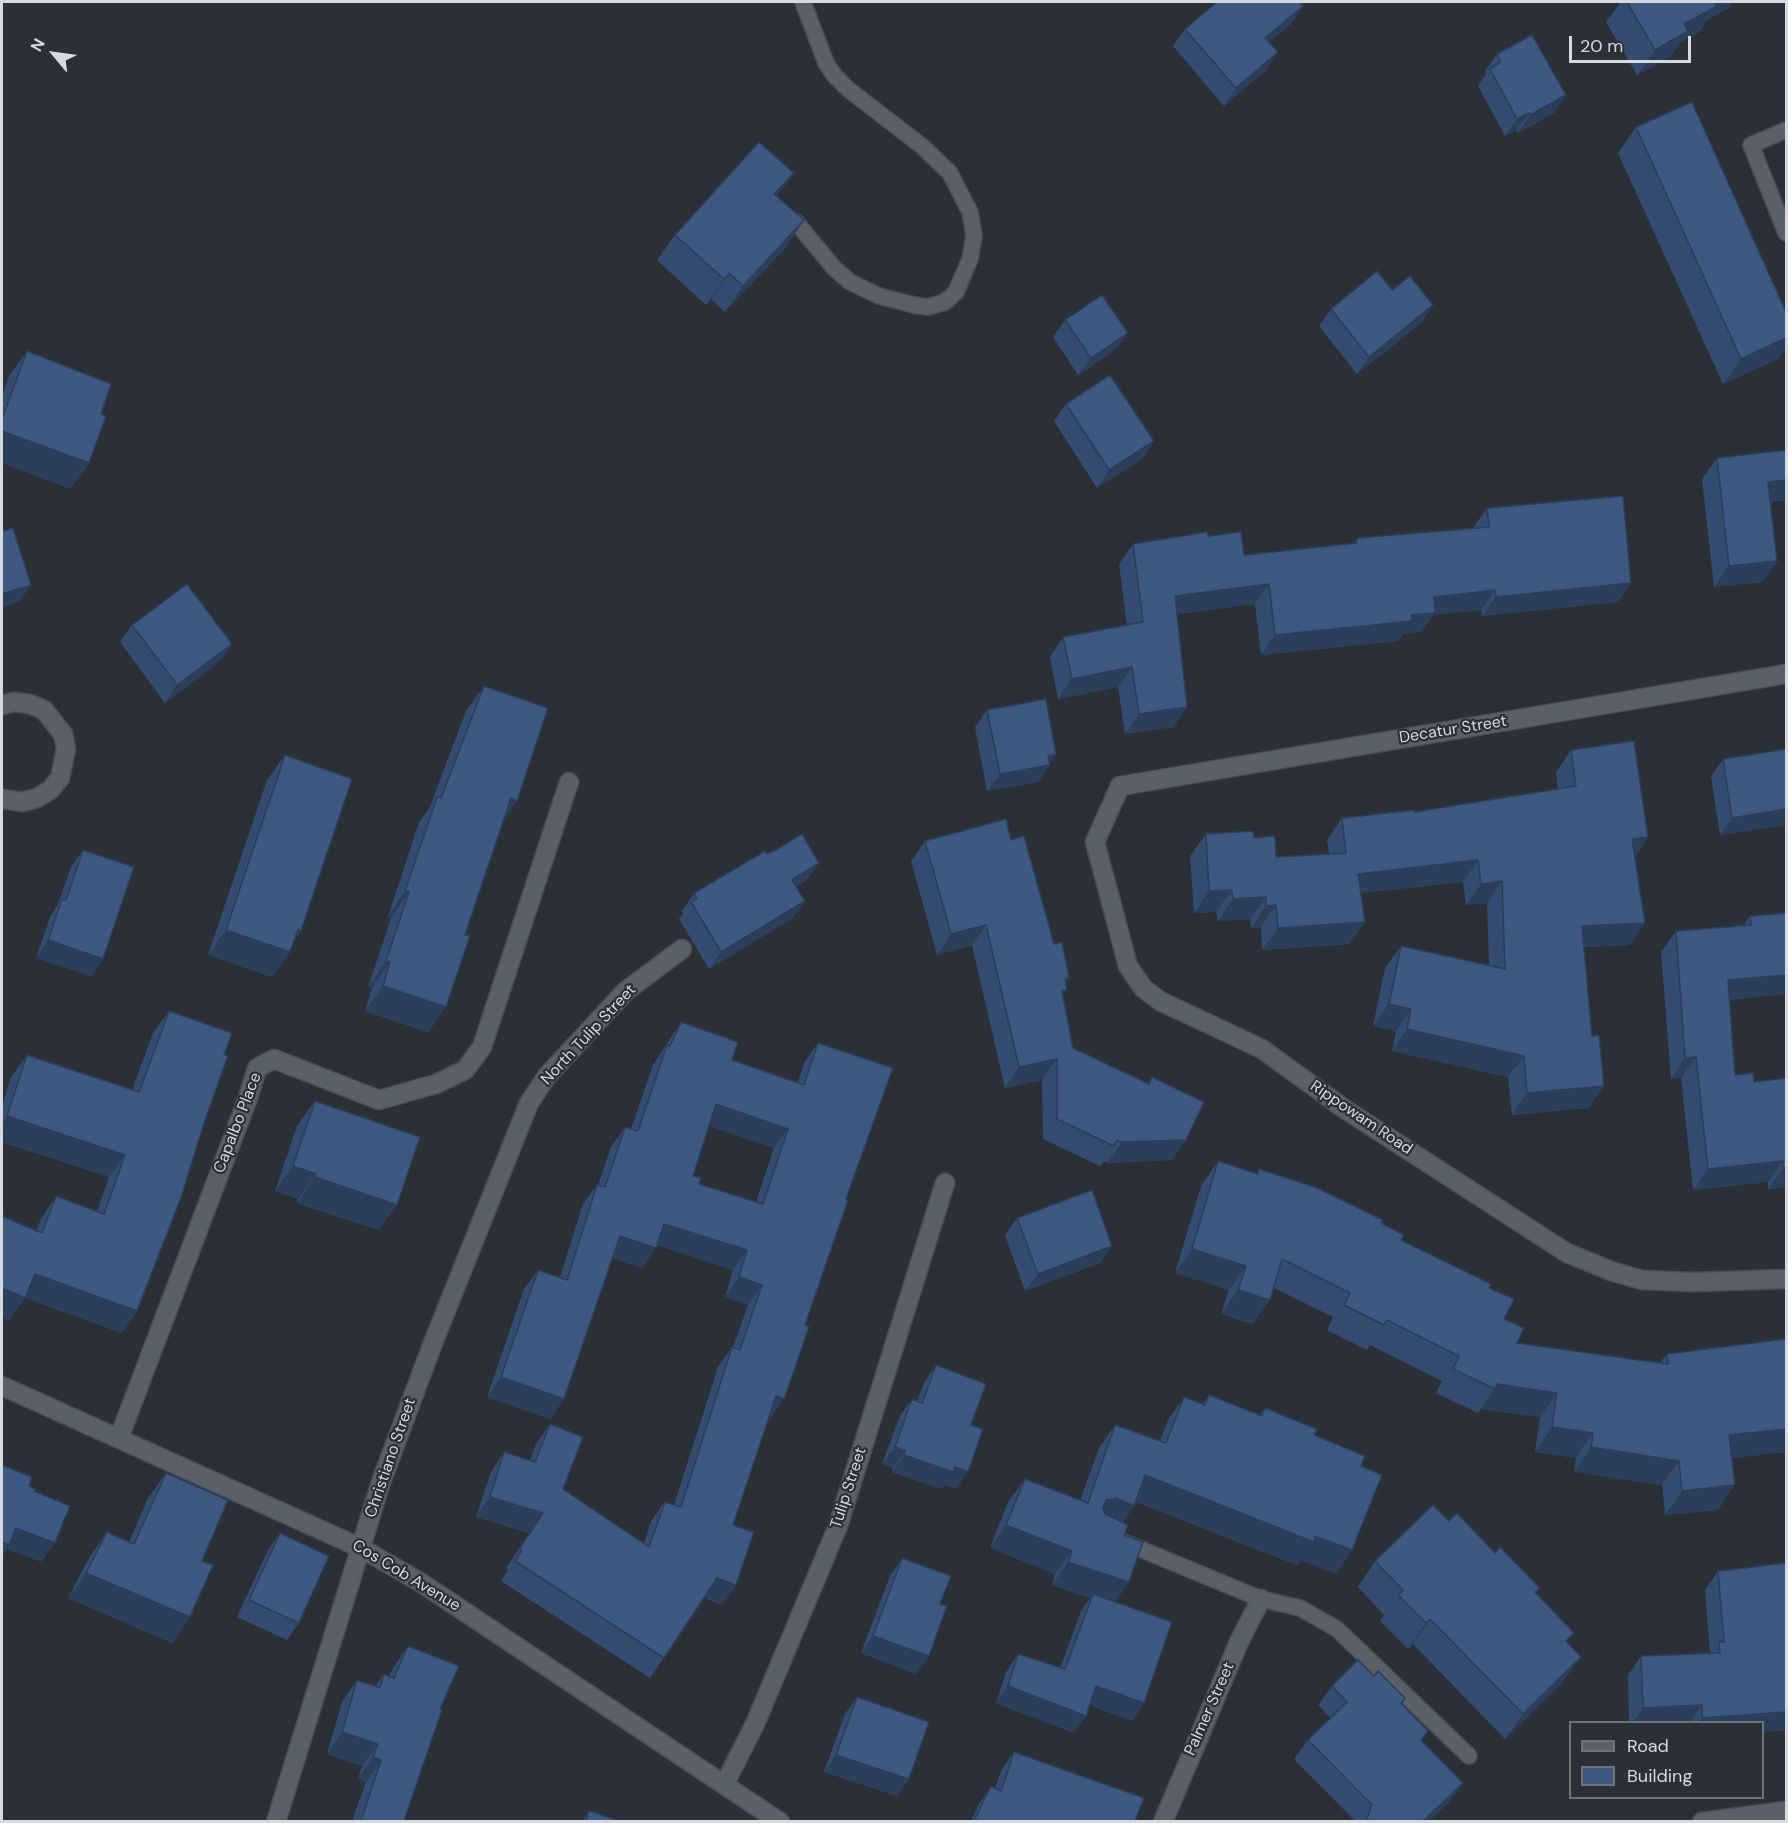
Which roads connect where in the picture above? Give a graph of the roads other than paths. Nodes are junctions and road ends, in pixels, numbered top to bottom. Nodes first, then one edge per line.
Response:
1 (803, 2) edge
2 (1786, 130) edge
3 (796, 222) edge
4 (1786, 233) edge
5 (1786, 674) edge
6 (2, 705) edge
7 (569, 782) dead end
8 (1120, 786) joint
9 (3, 806) edge
10 (682, 949) dead end
11 (529, 1103) joint
12 (945, 1183) dead end
13 (1786, 1280) edge
14 (2, 1386) edge
15 (119, 1438) junction
16 (1107, 1536) edge
17 (361, 1548) junction
18 (1262, 1599) junction
19 (1468, 1756) dead end
20 (725, 1783) junction
21 (1786, 1812) edge
22 (276, 1821) edge
23 (780, 1821) edge
24 (1163, 1821) edge
25 (1702, 1821) edge

1 - 3 lane
2 - 4 lane
5 - 8 street, Decatur Street
6 - 9 street
7 - 15 street, Capalbo Place
8 - 13 street, Rippowam Road
10 - 11 street, North Tulip Street
11 - 17 street, Christiano Street
12 - 20 street, Tulip Street
14 - 15 street, Cos Cob Avenue
15 - 17 street, Cos Cob Avenue
16 - 18 lane
17 - 20 street, Cos Cob Avenue
17 - 22 street, Christiano Street
18 - 19 lane
18 - 24 street, Palmer Street
20 - 23 street, Cos Cob Avenue
21 - 25 street

